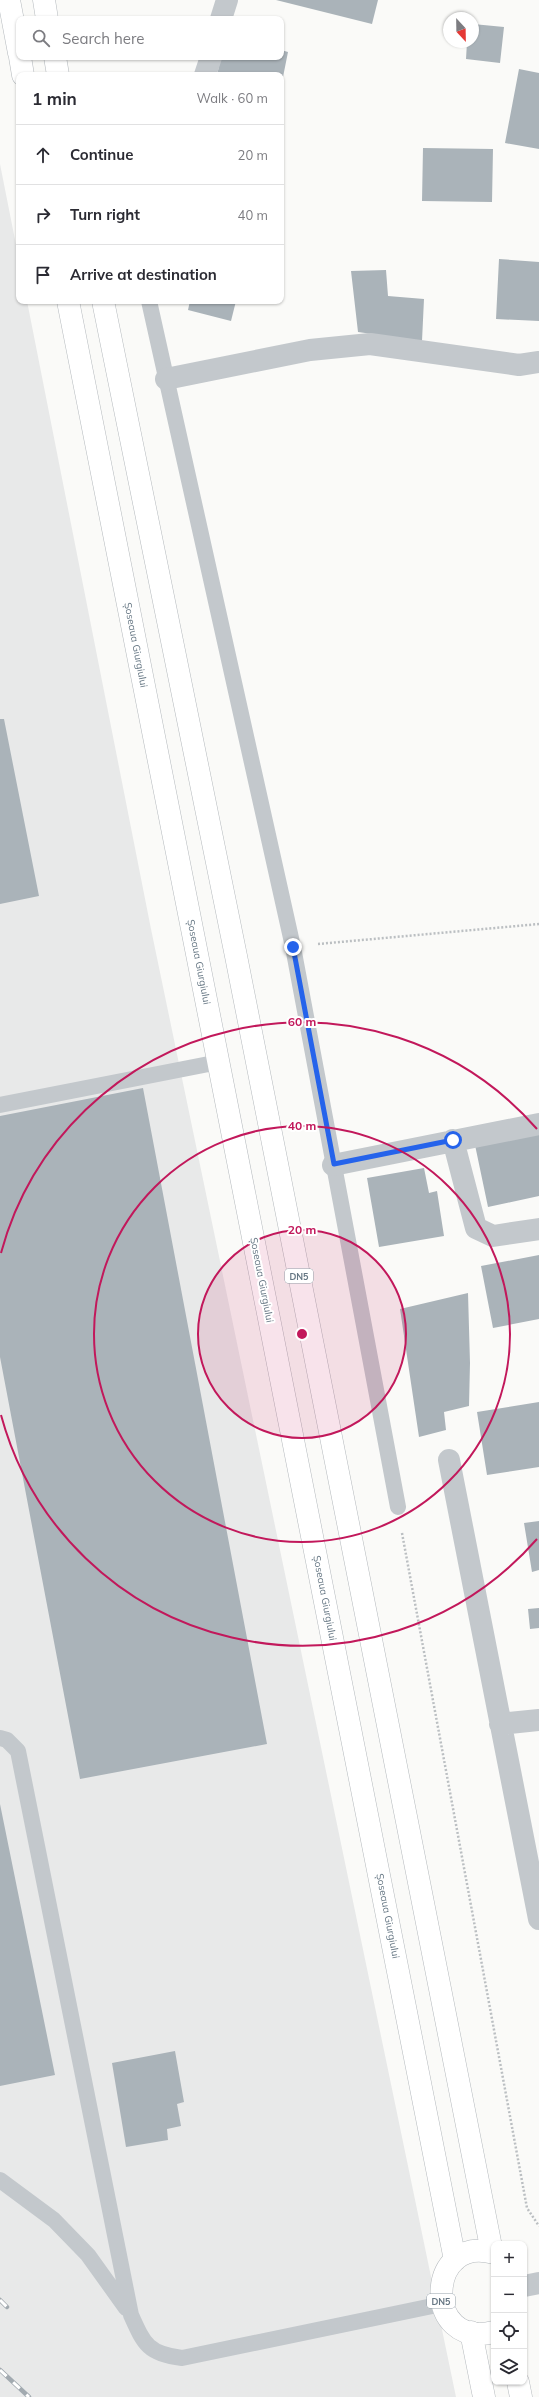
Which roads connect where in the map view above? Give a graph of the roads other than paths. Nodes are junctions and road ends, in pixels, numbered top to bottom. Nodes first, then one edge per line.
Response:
1 (8, 0) edge
2 (44, 0) edge
3 (227, 0) edge
4 (47, 16) edge
5 (222, 16) edge
6 (16, 39) edge
7 (20, 60) edge
8 (56, 60) edge
9 (209, 60) edge
10 (22, 72) edge
11 (58, 72) edge
12 (205, 72) edge
13 (69, 304) edge
14 (104, 304) edge
15 (150, 304) edge
16 (539, 362) edge
17 (166, 379) junction
18 (219, 1062) junction
19 (0, 1105) edge
20 (539, 1124) edge
21 (453, 1140) junction
22 (334, 1164) junction
23 (539, 1229) edge
24 (449, 1460) dead end
25 (398, 1507) road end
26 (539, 1720) edge
27 (500, 1724) junction
28 (0, 1738) edge
29 (539, 1919) edge
30 (0, 2180) edge
31 (491, 2242) edge
32 (491, 2252) edge
33 (455, 2260) junction
34 (539, 2283) edge
35 (527, 2285) edge
36 (442, 2304) junction
37 (131, 2315) junction
38 (471, 2332) junction
39 (491, 2333) edge
40 (519, 2385) edge
41 (484, 2397) edge
42 (521, 2397) edge

1 - 6 highway
2 - 4 highway
3 - 5 street
7 - 10 highway
8 - 11 highway
9 - 12 street
13 - 18 highway, Șoseaua Giurgiului
14 - 31 highway, DN5
15 - 17 lane
16 - 17 street
17 - 22 lane
18 - 19 lane
18 - 33 highway, Șoseaua Giurgiului
20 - 21 street
21 - 22 street
21 - 23 street
22 - 25 lane
24 - 27 street
26 - 27 street
27 - 29 street
28 - 37 lane
30 - 37 lane
32 - 33 highway, DN5
33 - 36 highway, DN5
34 - 35 street
36 - 37 lane
36 - 38 highway, DN5
38 - 39 highway, DN5
38 - 41 highway
40 - 42 highway

